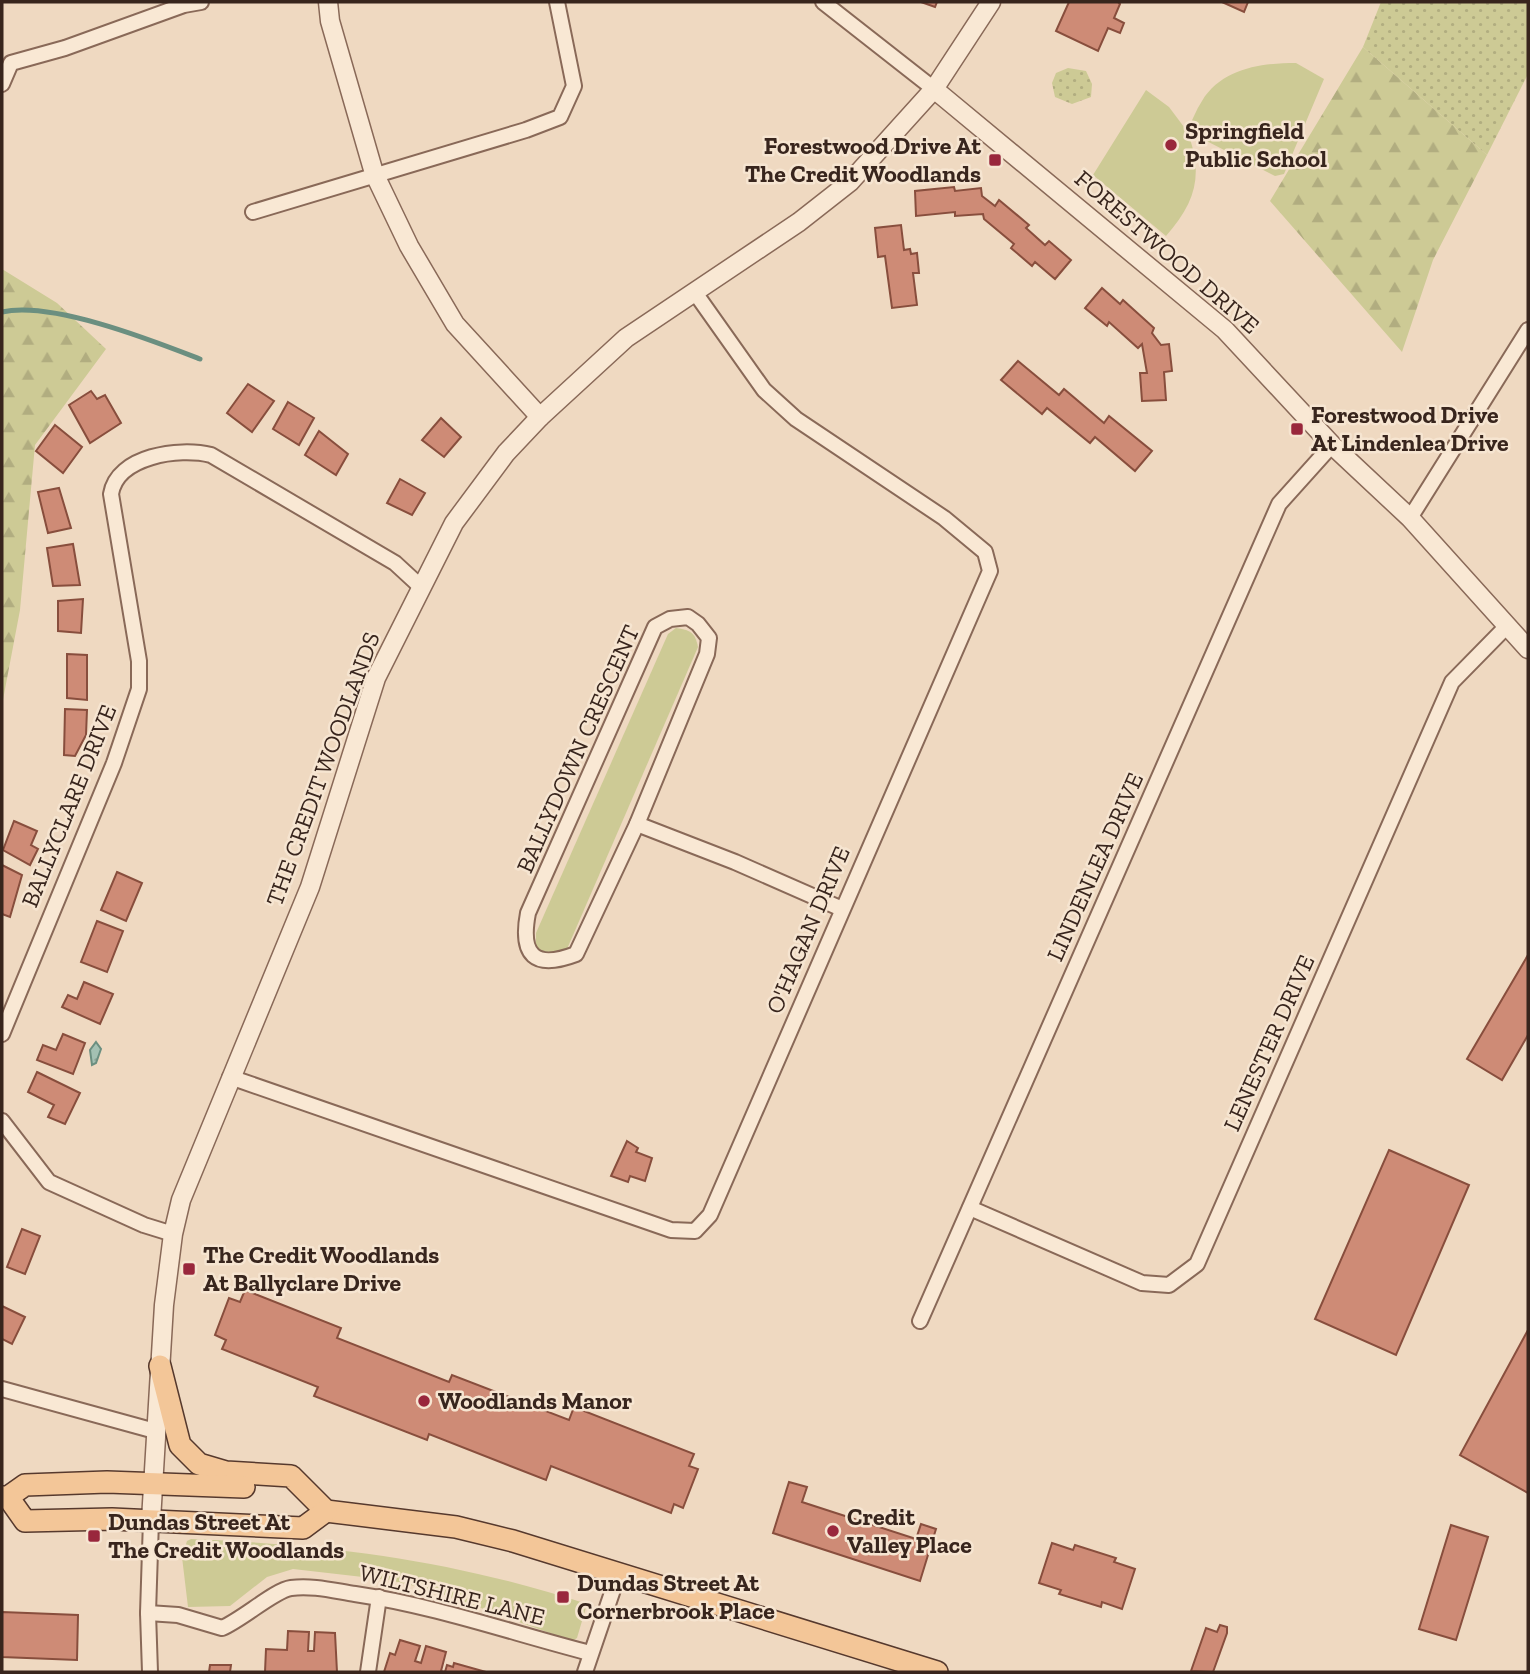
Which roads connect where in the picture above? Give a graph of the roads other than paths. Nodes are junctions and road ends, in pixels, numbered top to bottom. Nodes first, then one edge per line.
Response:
1 (201, 2) edge
2 (328, 2) edge
3 (556, 2) edge
4 (823, 2) edge
5 (991, 2) edge
6 (2, 85) edge
7 (934, 89) junction
8 (374, 173) junction
9 (253, 212) dead end
10 (696, 294) junction
11 (1526, 338) edge
12 (540, 417) junction
13 (1332, 445) junction
14 (1410, 519) junction
15 (421, 587) junction
16 (1506, 627) junction
17 (1528, 649) edge
18 (637, 824) junction
19 (842, 909) junction
20 (2, 1034) edge
21 (230, 1077) junction
22 (2, 1121) edge
23 (970, 1208) junction
24 (173, 1234) junction
25 (920, 1321) dead end
26 (160, 1366) junction
27 (2, 1389) edge
28 (155, 1432) junction
29 (153, 1483) junction
30 (306, 1491) junction
31 (5, 1497) edge
32 (326, 1511) junction
33 (151, 1520) junction
34 (619, 1572) junction
35 (379, 1597) junction
36 (148, 1613) junction
37 (590, 1653) junction
38 (150, 1672) edge
39 (368, 1672) edge
40 (585, 1672) edge
41 (937, 1672) edge

1 - 6 street
2 - 8 street
3 - 8 street
4 - 7 street
5 - 7 street, THE CREDIT WOODLANDS
7 - 10 street, THE CREDIT WOODLANDS
7 - 13 street, FORESTWOOD DRIVE
8 - 9 street
8 - 12 street
10 - 12 street, THE CREDIT WOODLANDS
10 - 19 street, O'HAGAN DRIVE
11 - 14 street
12 - 15 street, THE CREDIT WOODLANDS
13 - 14 street, FORESTWOOD DRIVE
13 - 23 street, LINDENLEA DRIVE
14 - 16 street, FORESTWOOD DRIVE
15 - 20 street, BALLYCLARE DRIVE
15 - 21 street, THE CREDIT WOODLANDS
16 - 17 street, FORESTWOOD DRIVE
16 - 23 street, LENESTER DRIVE
18 - 18 street, BALLYDOWN CRESCENT
18 - 19 street
19 - 21 street, O'HAGAN DRIVE
21 - 24 street, THE CREDIT WOODLANDS
22 - 24 street
23 - 25 street, LINDENLEA DRIVE
24 - 26 street, THE CREDIT WOODLANDS
26 - 28 street, THE CREDIT WOODLANDS
26 - 30 main road
27 - 28 street
28 - 29 street, THE CREDIT WOODLANDS
29 - 30 main road
29 - 31 main road
29 - 33 street, THE CREDIT WOODLANDS
30 - 32 main road
31 - 33 main road
32 - 33 main road
32 - 34 main road
33 - 36 street
34 - 37 street
34 - 41 main road
35 - 36 street, WILTSHIRE LANE
35 - 37 street, WILTSHIRE LANE
35 - 39 street
36 - 38 street
37 - 40 street

